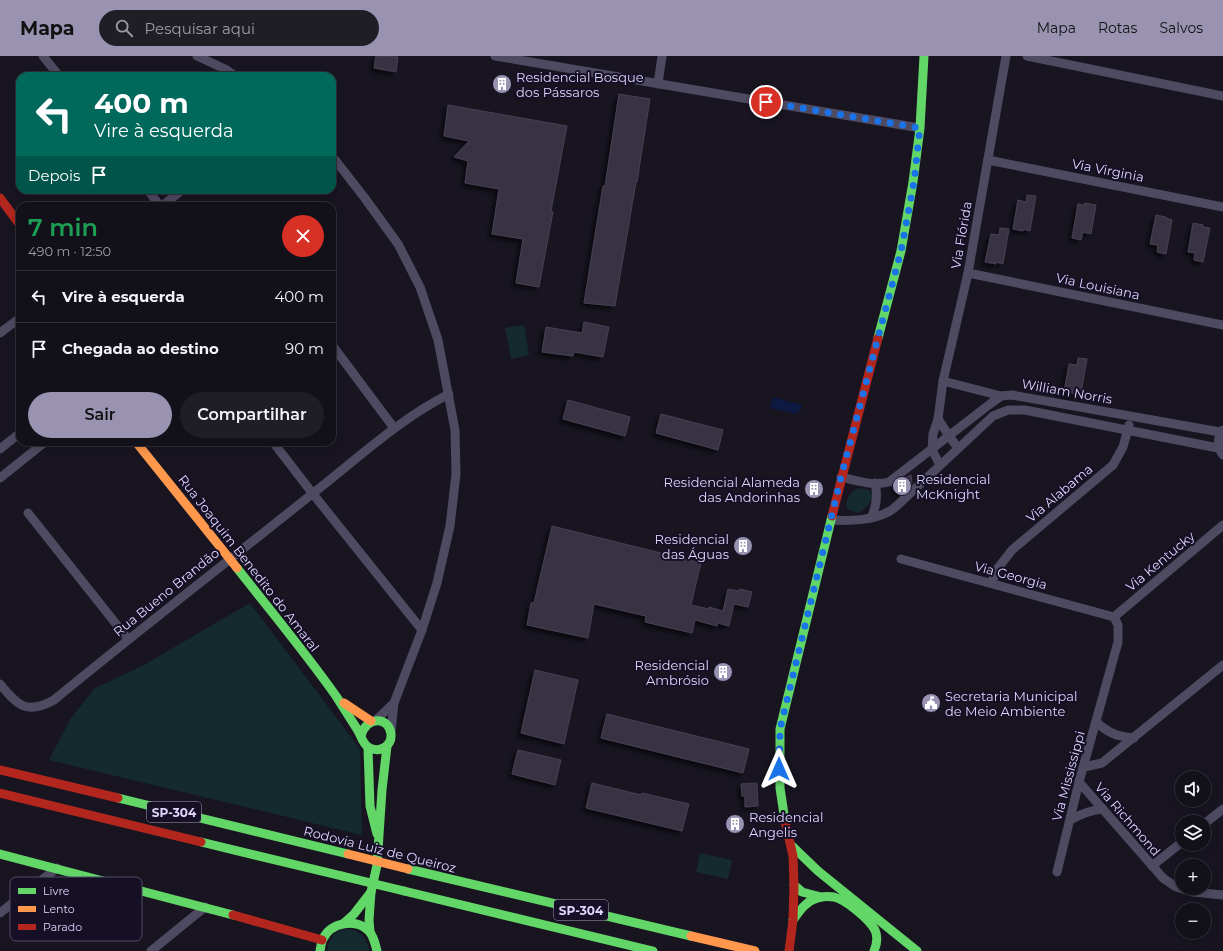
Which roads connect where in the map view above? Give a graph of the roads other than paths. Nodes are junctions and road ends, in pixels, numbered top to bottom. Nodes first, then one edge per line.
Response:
1 (44, 56) edge
2 (197, 56) edge
3 (495, 56) edge
4 (662, 56) edge
5 (924, 56) edge
6 (1006, 56) edge
7 (1027, 56) edge
8 (56, 72) edge
9 (230, 72) edge
10 (658, 84) junction
11 (1223, 96) edge
12 (920, 128) junction
13 (988, 160) junction
14 (336, 161) edge
15 (151, 194) edge
16 (177, 194) edge
17 (0, 198) edge
18 (158, 202) edge
19 (166, 202) edge
20 (1223, 207) edge
21 (16, 220) edge
22 (968, 272) junction
23 (16, 321) edge
24 (1223, 325) edge
25 (0, 333) edge
26 (336, 350) edge
27 (943, 381) junction
28 (449, 394) junction
29 (1001, 396) junction
30 (1130, 416) junction
31 (938, 419) junction
32 (394, 428) junction
33 (1128, 430) junction
34 (1222, 431) edge
35 (16, 436) edge
36 (949, 436) junction
37 (40, 446) edge
38 (139, 446) edge
39 (276, 446) edge
40 (958, 448) junction
41 (0, 449) edge
42 (932, 450) junction
43 (1221, 451) edge
44 (940, 465) junction
45 (841, 477) junction
46 (0, 478) edge
47 (874, 483) junction
48 (313, 494) junction
49 (28, 514) dead end
50 (871, 518) junction
51 (831, 520) junction
52 (1223, 525) edge
53 (230, 558) junction
54 (901, 559) dead end
55 (991, 583) junction
56 (1114, 617) junction
57 (422, 630) junction
58 (128, 639) junction
59 (1223, 665) edge
60 (0, 684) edge
61 (340, 701) junction
62 (394, 703) junction
63 (373, 721) junction
64 (1096, 722) junction
65 (391, 731) junction
66 (361, 736) junction
67 (1134, 738) junction
68 (387, 746) junction
69 (368, 748) junction
70 (1084, 767) junction
71 (0, 770) edge
72 (1079, 782) junction
73 (0, 793) edge
74 (1103, 809) junction
75 (1223, 809) edge
76 (1211, 818) edge
77 (1070, 820) junction
78 (378, 838) junction
79 (791, 845) junction
80 (1175, 848) edge
81 (0, 854) edge
82 (1152, 866) junction
83 (57, 868) junction
84 (818, 871) junction
85 (1056, 872) dead end
86 (46, 877) edge
87 (91, 877) edge
88 (794, 881) junction
89 (142, 890) edge
90 (371, 892) junction
91 (1223, 895) edge
92 (821, 897) junction
93 (10, 905) edge
94 (205, 907) junction
95 (0, 913) edge
96 (793, 920) junction
97 (344, 923) junction
98 (370, 932) junction
99 (322, 940) junction
100 (151, 951) edge
101 (320, 951) edge
102 (377, 951) edge
103 (653, 951) edge
104 (755, 951) edge
105 (789, 951) edge
106 (874, 951) edge
107 (917, 951) edge

1 - 8 street
2 - 9 street
3 - 10 street
4 - 10 street
5 - 12 main road
6 - 13 street, Via Flórida
7 - 11 street
10 - 12 street
12 - 45 main road
13 - 20 street, Via Virginia
13 - 22 street, Via Flórida
14 - 28 street
15 - 18 street
16 - 19 street
17 - 21 main road
22 - 24 street, Via Louisiana
22 - 27 street, Via Flórida
23 - 25 street
26 - 32 street
27 - 29 street, William Norris
27 - 31 street, Via Flórida
28 - 32 street, Rua Bueno Brandão
28 - 57 street
29 - 30 street, William Norris
29 - 36 street
30 - 33 street, Via Alabama
30 - 34 street, William Norris
31 - 36 street
31 - 42 street, Via Flórida
32 - 48 street, Rua Bueno Brandão
33 - 40 street, William Norris
33 - 43 street, William Norris
33 - 55 street, Via Alabama
34 - 43 street
35 - 41 street
36 - 40 street
36 - 42 street
37 - 46 street
38 - 53 main road, Rua Joaquim Benedito do Amaral
39 - 48 street
40 - 44 street, William Norris
42 - 44 street
42 - 47 street
44 - 50 street, William Norris
45 - 47 street
45 - 51 main road
47 - 50 street
48 - 53 street, Rua Bueno Brandão
48 - 57 street
49 - 58 street
50 - 51 street, William Norris
51 - 79 main road
52 - 56 street, Via Kentucky
53 - 58 street, Rua Bueno Brandão
53 - 61 main road, Rua Joaquim Benedito do Amaral
54 - 55 street, Via Georgia
55 - 56 street, Via Georgia
56 - 64 street, Via Mississippi
57 - 62 street
58 - 60 street, Rua Bueno Brandão
59 - 67 street
61 - 63 main road, Rua Joaquim Benedito do Amaral
61 - 66 main road, Rua Joaquim Benedito do Amaral
62 - 63 street
62 - 65 street
63 - 65 main road
63 - 66 main road
64 - 67 street
64 - 70 street, Via Mississippi
65 - 68 main road
66 - 69 main road
67 - 70 street
68 - 69 main road
68 - 78 main road
69 - 78 main road
70 - 72 street, Via Mississippi
71 - 104 main road, Rodovia Luiz de Queiroz / SP-304, bridge
72 - 74 street, Via Richmond
72 - 77 street, Via Mississippi
73 - 103 main road, SP-304, bridge
74 - 77 street
74 - 82 street, Via Richmond
75 - 76 street
77 - 85 street, Via Mississippi
78 - 90 main road
79 - 84 main road
79 - 88 main road
80 - 82 street
81 - 83 main road
82 - 91 street, Via Richmond
83 - 86 street
83 - 87 main road
84 - 88 main road
84 - 107 main road
88 - 92 main road
88 - 96 main road
89 - 94 main road
90 - 97 main road
90 - 98 main road
92 - 96 main road
92 - 106 main road
93 - 95 street
94 - 99 main road
94 - 100 street
96 - 105 main road
97 - 98 main road
97 - 99 main road
98 - 102 main road
99 - 101 main road

